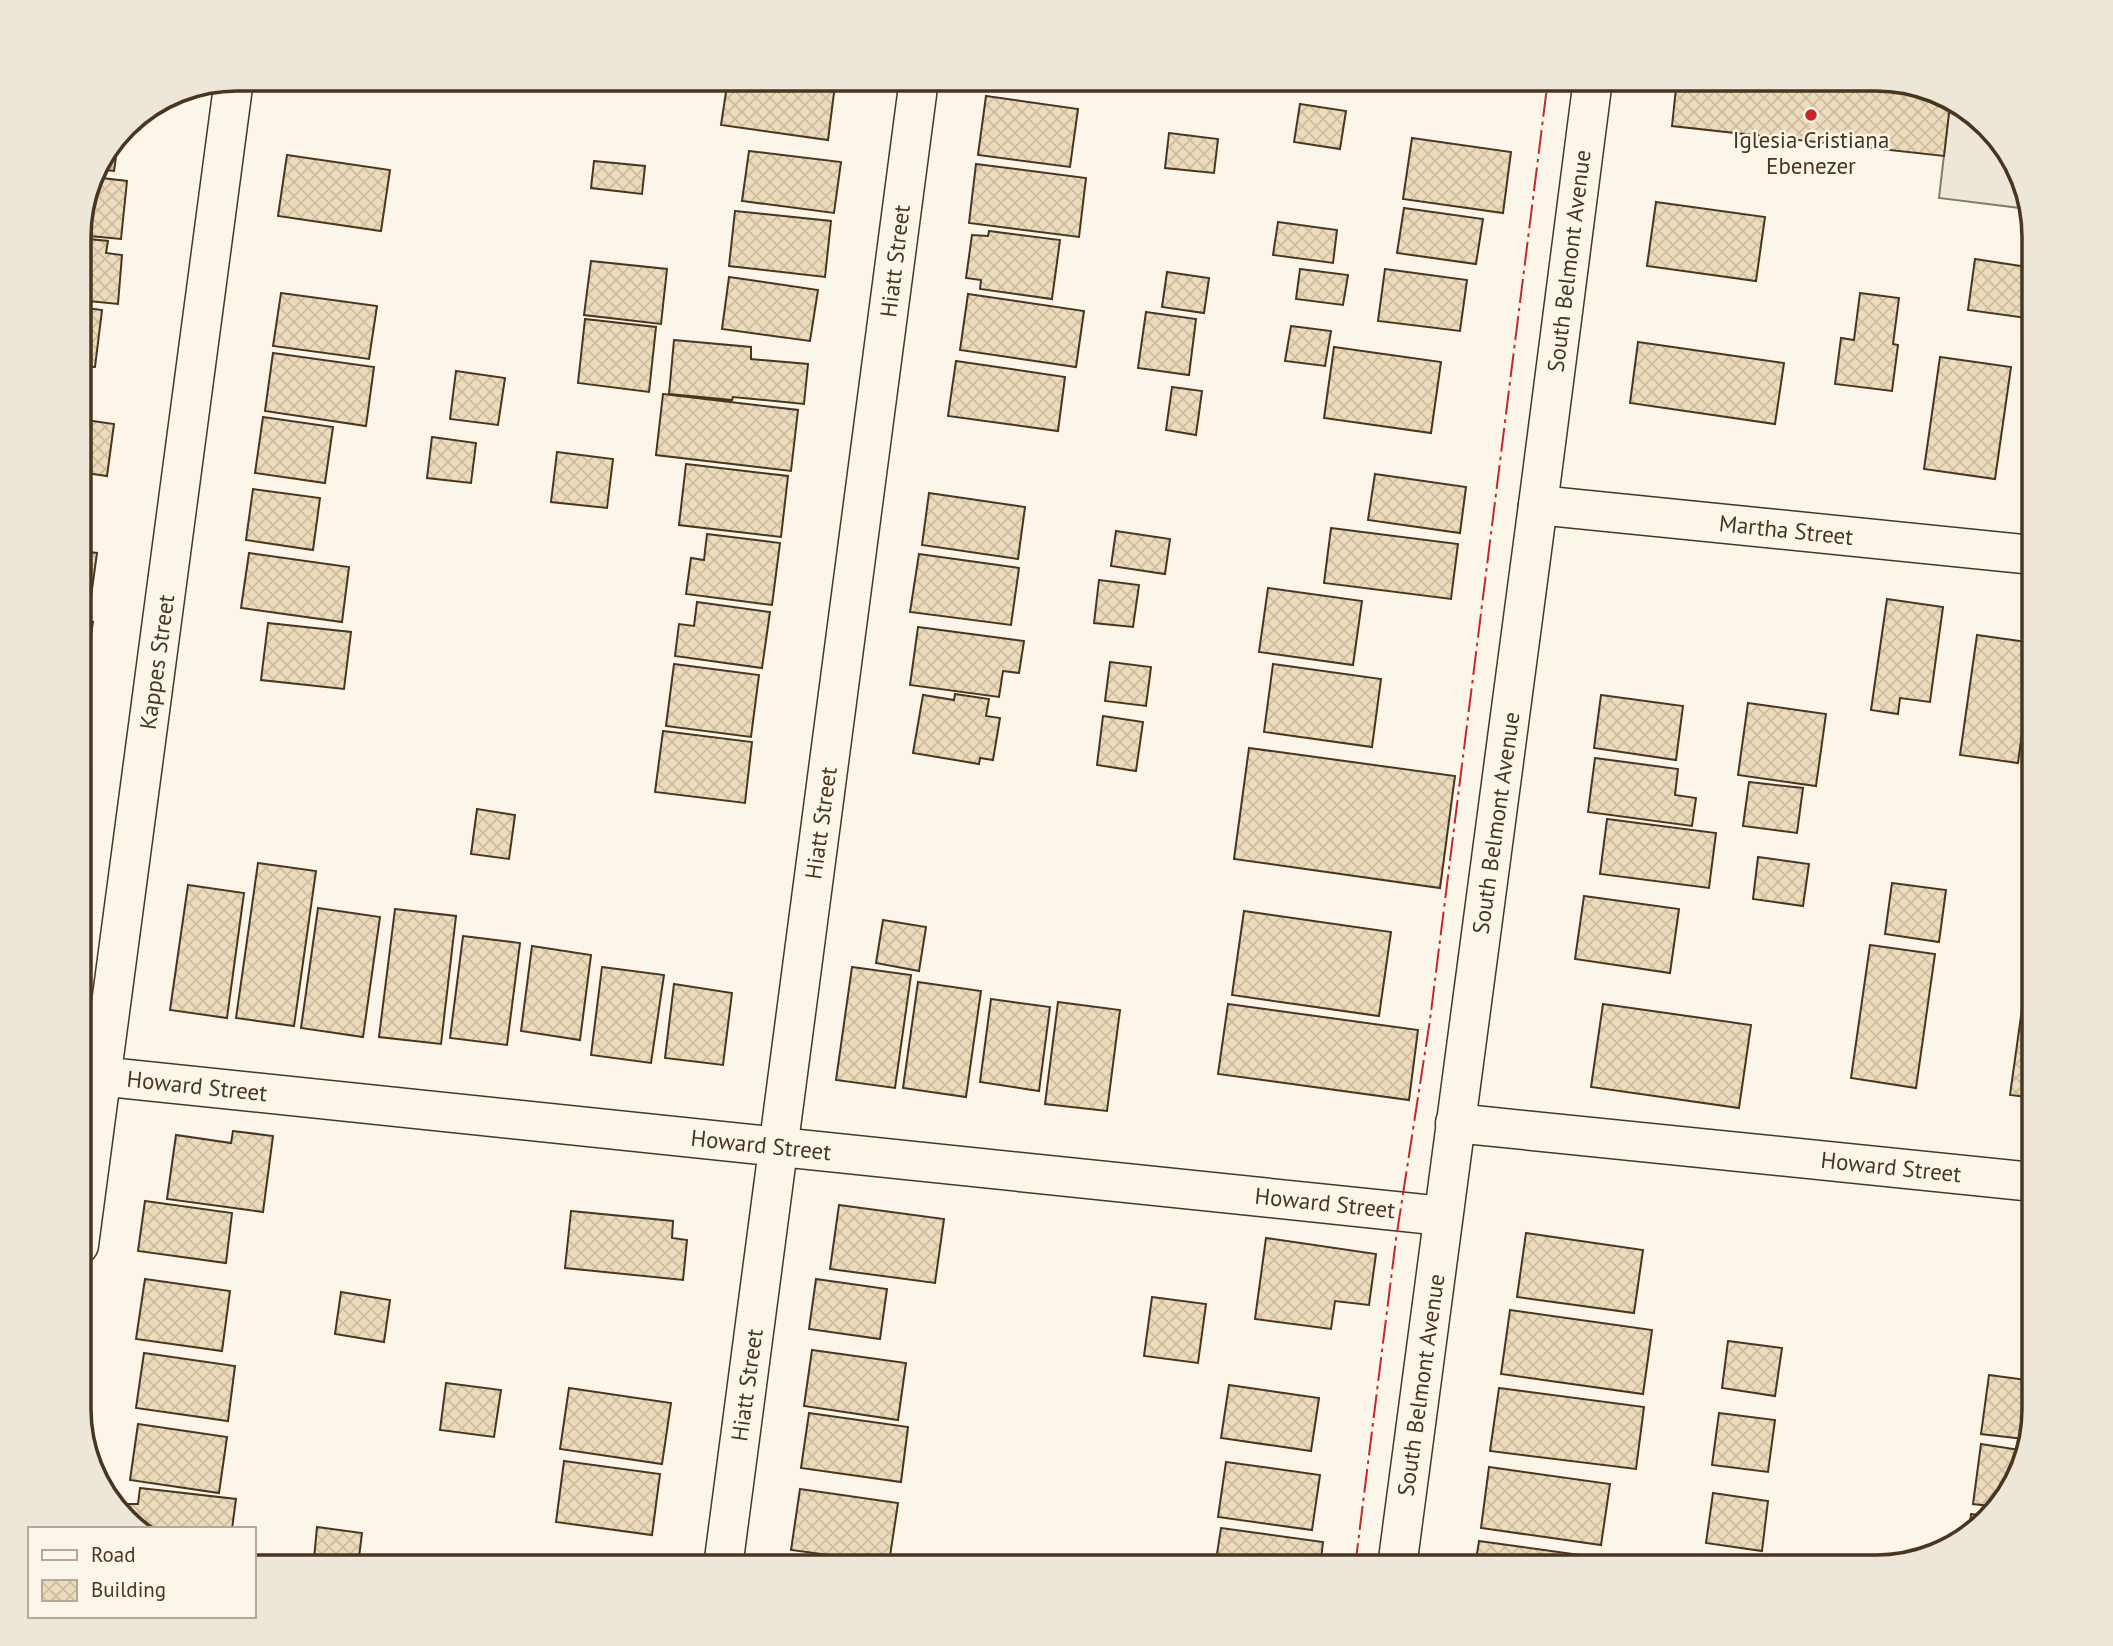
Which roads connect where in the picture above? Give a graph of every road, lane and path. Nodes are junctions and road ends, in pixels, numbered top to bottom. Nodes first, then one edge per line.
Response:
1 (232, 91) edge
2 (917, 91) edge
3 (1591, 91) edge
4 (1538, 505) junction
5 (2022, 554) edge
6 (91, 1068) edge
7 (91, 1075) edge
8 (1455, 1123) junction
9 (778, 1146) junction
10 (2022, 1181) edge
11 (1443, 1216) junction
12 (725, 1555) edge
13 (1398, 1555) edge

1 - 6 street, Kappes Street
2 - 9 street, Hiatt Street
3 - 4 street, South Belmont Avenue
4 - 5 street, Martha Street
4 - 8 street, South Belmont Avenue
7 - 9 street, Howard Street
8 - 10 street, Howard Street
8 - 11 street, South Belmont Avenue
9 - 11 street, Howard Street
9 - 12 street, Hiatt Street
11 - 13 street, South Belmont Avenue

